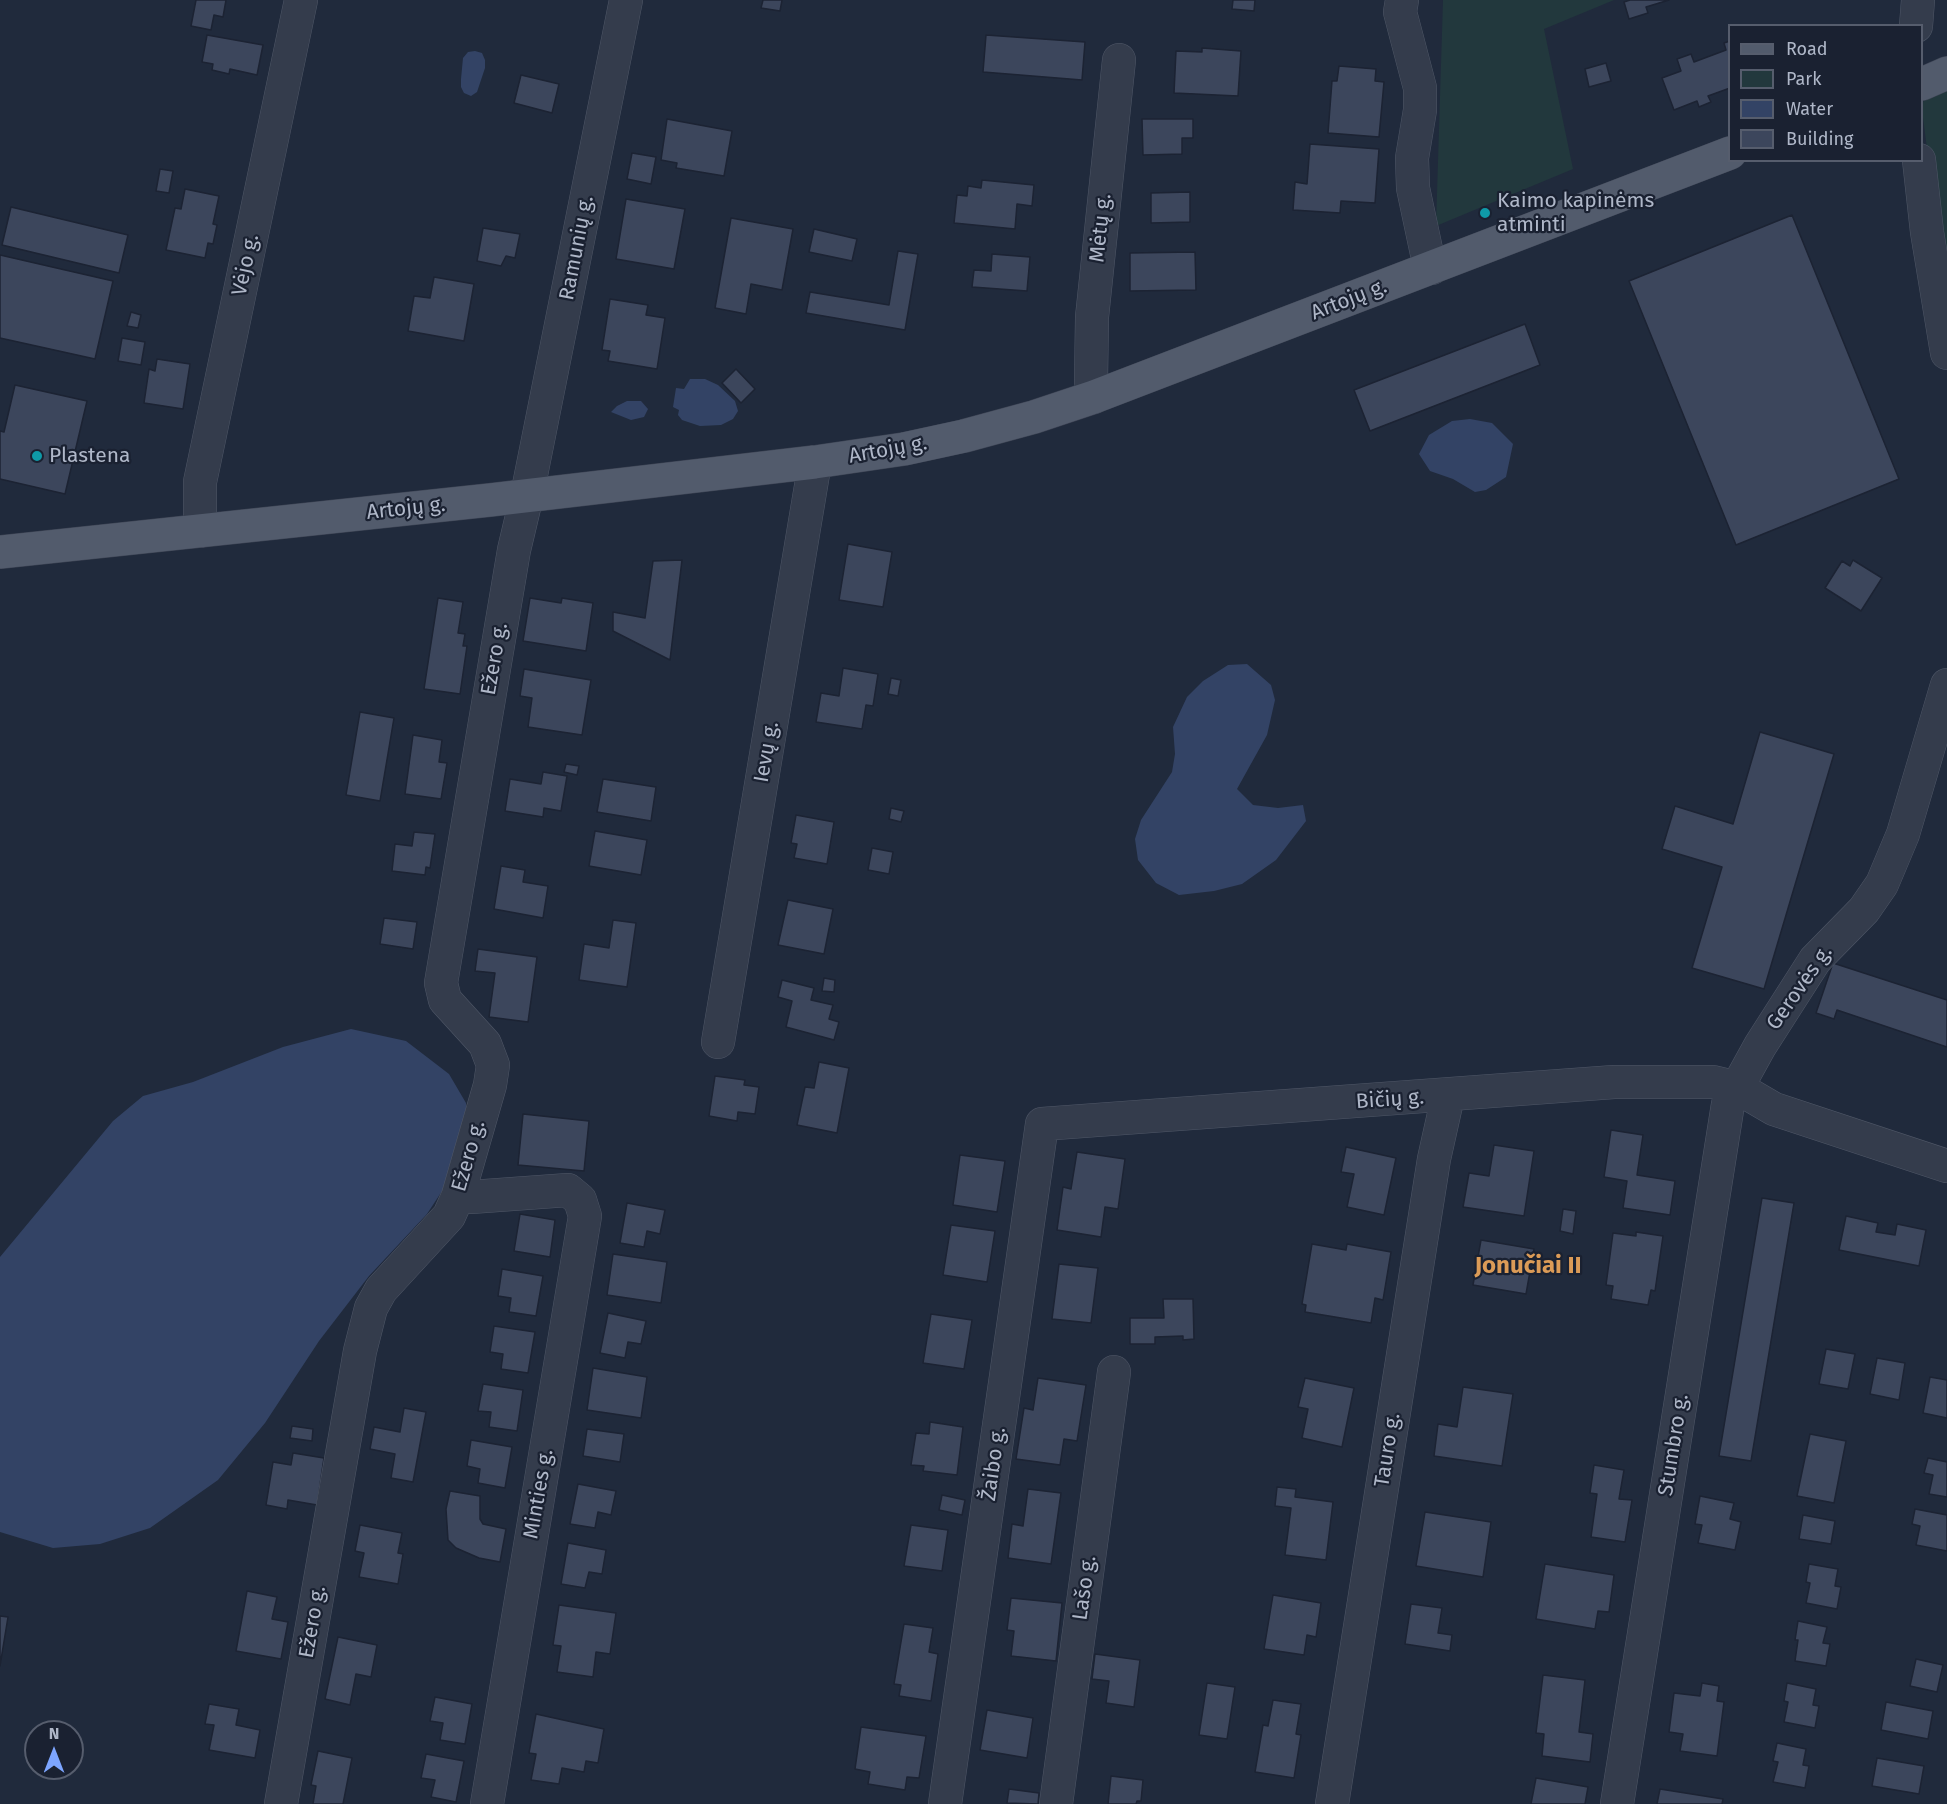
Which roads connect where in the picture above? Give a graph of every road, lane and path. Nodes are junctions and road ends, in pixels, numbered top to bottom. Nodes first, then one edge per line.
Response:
1 (301, 0) edge
2 (626, 0) edge
3 (1402, 0) edge
4 (1918, 0) edge
5 (1916, 24) edge
6 (1119, 60) dead end
7 (1947, 73) edge
8 (1923, 84) edge
9 (1728, 154) edge
10 (1919, 162) edge
11 (1432, 268) junction
12 (1947, 353) edge
13 (1094, 397) junction
14 (815, 462) junction
15 (527, 495) junction
16 (200, 531) junction
17 (0, 552) edge
18 (1947, 686) edge
19 (718, 1042) dead end
20 (1738, 1088) junction
21 (1448, 1096) junction
22 (1042, 1124) joint
23 (1947, 1166) edge
24 (458, 1196) junction
25 (1114, 1372) dead end
26 (281, 1804) edge
27 (487, 1804) edge
28 (945, 1804) edge
29 (1056, 1804) edge
30 (1332, 1804) edge
31 (1617, 1804) edge

1 - 16 street, Vėjo g.
2 - 15 street, Ramunių g.
3 - 11 street
4 - 5 street
6 - 13 street, Mėtų g.
7 - 8 main road
9 - 11 main road, Artojų g.
10 - 12 street
11 - 13 main road, Artojų g.
13 - 14 main road, Artojų g.
14 - 15 main road, Artojų g.
14 - 19 street, Ievų g.
15 - 16 main road, Artojų g.
15 - 24 street, Ežero g.
16 - 17 main road, Artojų g.
18 - 20 street, Gerovės g.
20 - 21 street, Bičių g.
20 - 23 street
20 - 31 street, Stumbro g.
21 - 22 street, Bičių g.
21 - 30 street, Tauro g.
22 - 28 street, Žaibo g.
24 - 26 street, Ežero g.
24 - 27 street, Minties g.
25 - 29 street, Lašo g.

